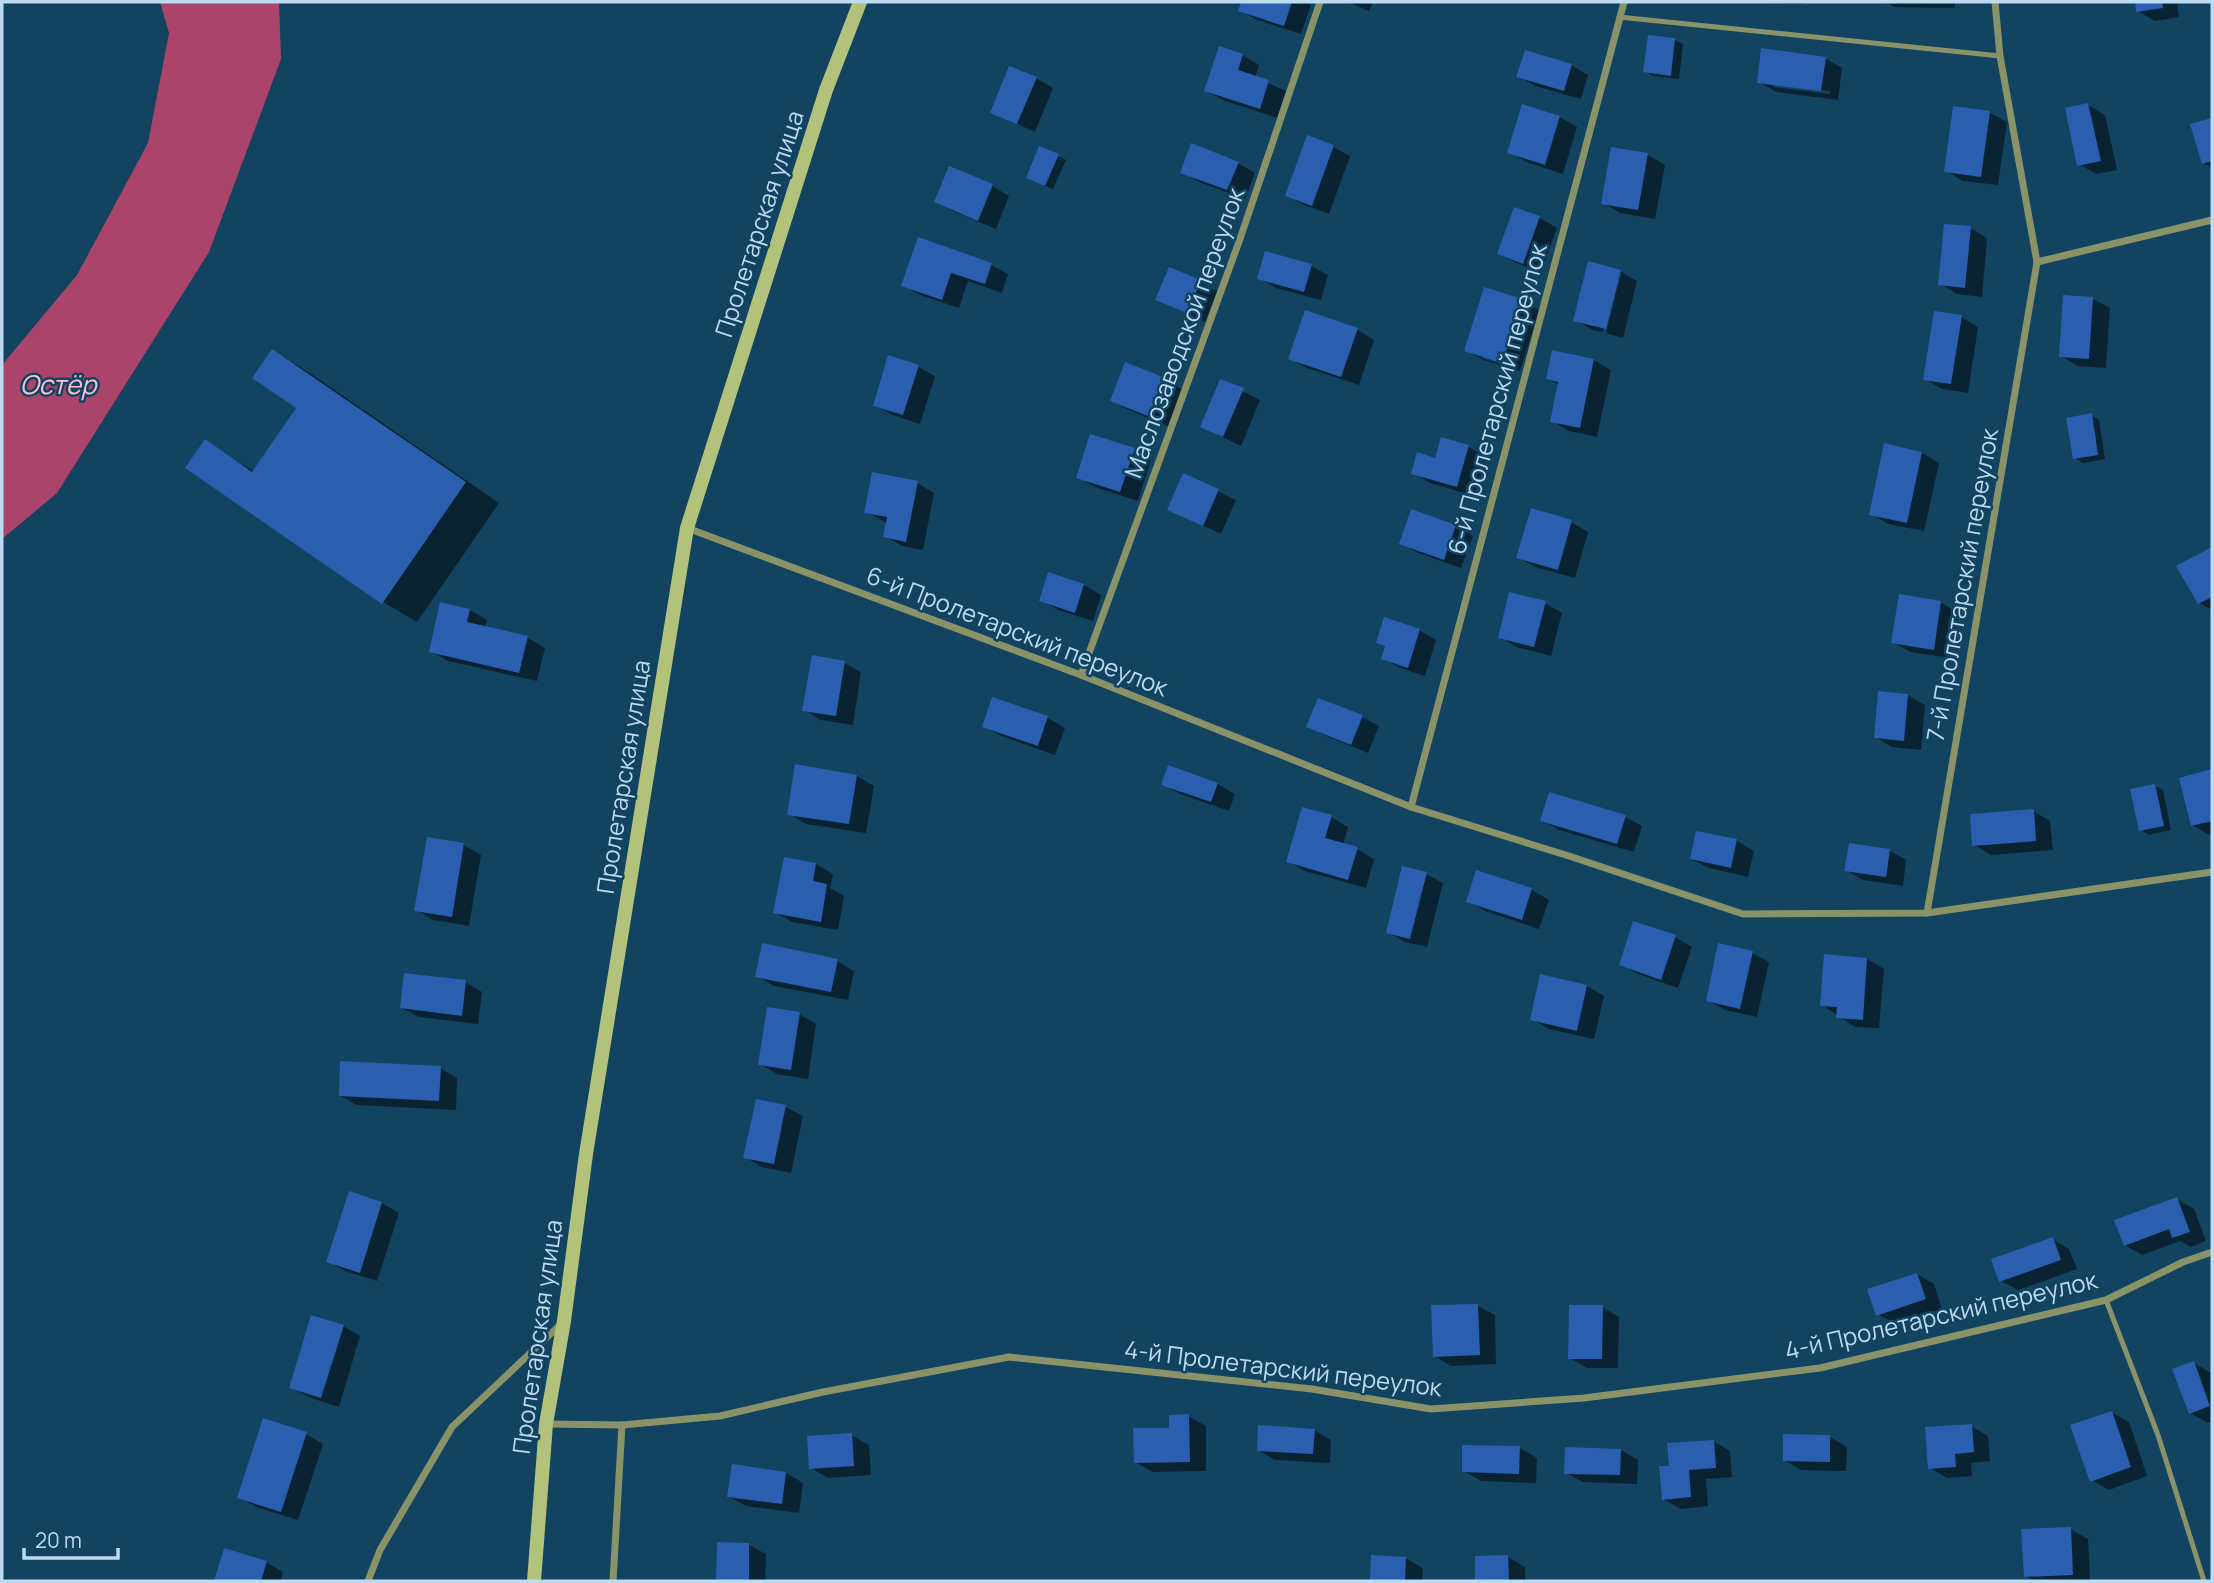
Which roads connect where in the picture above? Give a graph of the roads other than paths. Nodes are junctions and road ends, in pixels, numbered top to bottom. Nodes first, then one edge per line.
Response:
1 (860, 2) edge
2 (1320, 2) edge
3 (1624, 2) edge
4 (1995, 2) edge
5 (1619, 16) junction
6 (2000, 55) junction
7 (2212, 220) edge
8 (2037, 262) junction
9 (687, 528) junction
10 (1081, 676) junction
11 (1411, 807) junction
12 (2212, 872) edge
13 (1927, 913) junction
14 (2212, 1252) edge
15 (2106, 1300) junction
16 (564, 1321) junction
17 (546, 1424) junction
18 (622, 1425) junction
19 (368, 1581) edge
20 (534, 1581) edge
21 (612, 1581) edge
22 (2204, 1581) edge

1 - 9 main road, Пролетарская улица
2 - 10 street, Маслозаводской переулок
3 - 5 street, 6-й Пролетарский переулок
4 - 6 street, 7-й Пролетарский переулок
5 - 6 lane
5 - 11 street, 6-й Пролетарский переулок
6 - 8 street, 7-й Пролетарский переулок
7 - 8 street
8 - 13 street, 7-й Пролетарский переулок
9 - 10 street, 6-й Пролетарский переулок
9 - 16 main road, Пролетарская улица
10 - 11 street, 6-й Пролетарский переулок
11 - 13 street, 6-й Пролетарский переулок
12 - 13 street, 6-й Пролетарский переулок
14 - 15 street, 4-й Пролетарский переулок
15 - 18 street, 4-й Пролетарский переулок
15 - 22 lane
16 - 17 main road, Пролетарская улица
16 - 19 street
17 - 18 street, 4-й Пролетарский переулок
17 - 20 main road, Пролетарская улица
18 - 21 street

